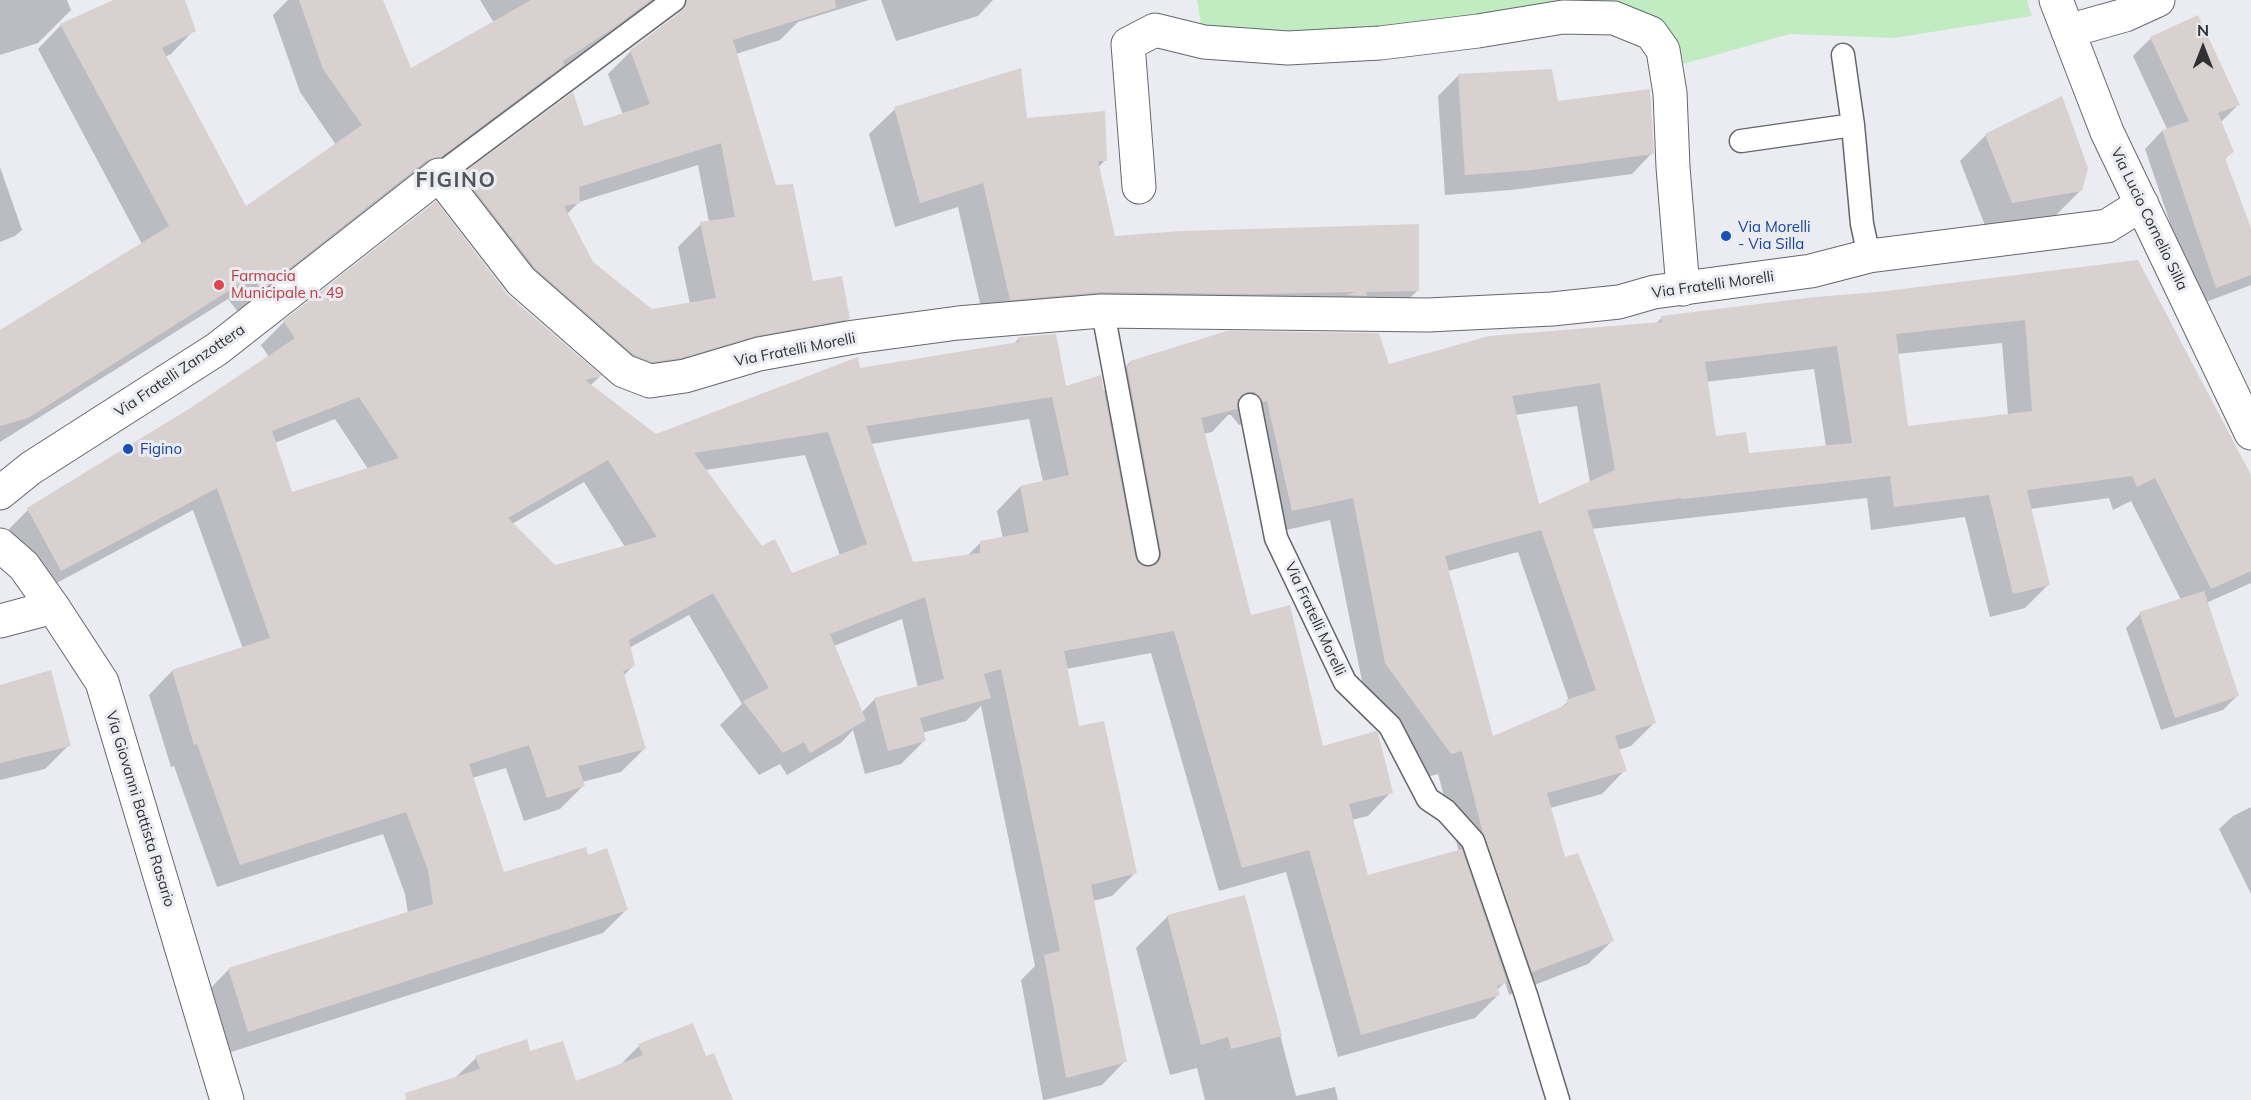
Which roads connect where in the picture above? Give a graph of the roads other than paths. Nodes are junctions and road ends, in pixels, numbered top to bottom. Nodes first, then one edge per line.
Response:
1 (674, 0) edge
2 (2056, 0) edge
3 (2158, 0) edge
4 (2068, 32) junction
5 (1844, 55) dead end
6 (1853, 125) junction
7 (1741, 141) dead end
8 (439, 175) junction
9 (1139, 186) dead end
10 (2142, 204) junction
11 (1869, 256) junction
12 (1683, 289) junction
13 (1101, 311) junction
14 (1250, 405) dead end
15 (2251, 433) edge
16 (0, 493) edge
17 (0, 545) edge
18 (1148, 554) dead end
19 (53, 607) junction
20 (0, 621) edge
21 (227, 1100) edge
22 (1558, 1100) edge

1 - 8 lane
2 - 4 street, Via Lucio Cornelio Silla
3 - 4 street
4 - 10 street, Via Lucio Cornelio Silla
5 - 6 lane
6 - 7 lane
6 - 11 lane
8 - 13 street, Via Fratelli Morelli
8 - 16 street, Via Fratelli Zanzottera
9 - 12 street
10 - 11 street, Via Fratelli Morelli
10 - 15 street, Via Lucio Cornelio Silla
11 - 12 street, Via Fratelli Morelli
12 - 13 street, Via Fratelli Morelli
13 - 18 lane
14 - 22 lane, Via Fratelli Morelli
17 - 19 street, Via Giovanni Battista Rasario
19 - 20 street
19 - 21 street, Via Giovanni Battista Rasario

